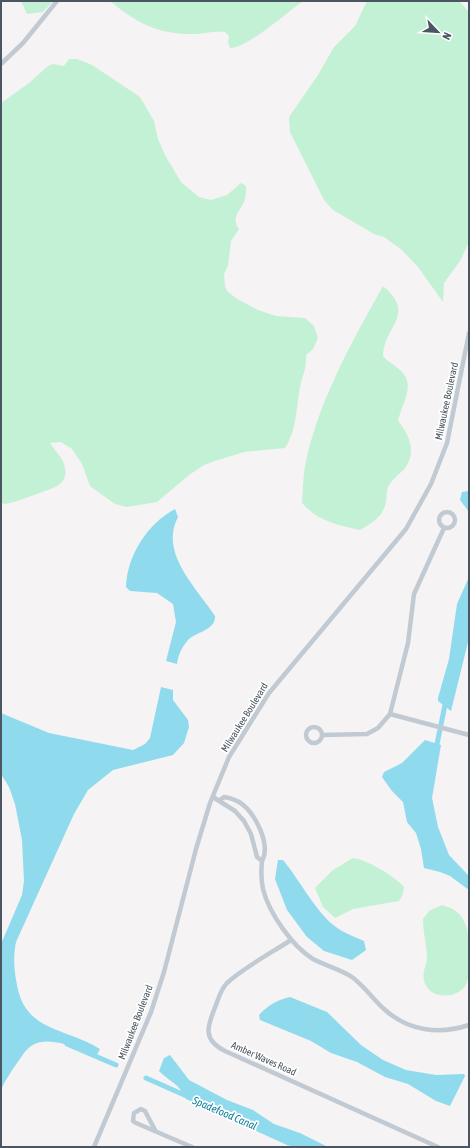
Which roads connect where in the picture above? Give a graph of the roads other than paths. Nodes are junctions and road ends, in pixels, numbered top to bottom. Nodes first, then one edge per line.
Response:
1 (57, 1) edge
2 (1, 64) edge
3 (469, 333) edge
4 (444, 528) dead end
5 (390, 714) junction
6 (322, 735) dead end
7 (469, 735) edge
8 (213, 797) junction
9 (220, 800) junction
10 (260, 832) junction
11 (251, 834) junction
12 (262, 861) junction
13 (290, 940) junction
14 (469, 1025) edge
15 (155, 1130) junction
16 (94, 1147) edge
17 (192, 1147) edge
18 (438, 1147) edge

1 - 2 street
3 - 8 street, Milwaukee Boulevard
4 - 5 street
5 - 6 street
5 - 7 street
8 - 9 street
8 - 16 street, Milwaukee Boulevard
9 - 10 street
9 - 11 street
10 - 11 street
10 - 12 street
11 - 12 street
12 - 13 street
13 - 14 street
13 - 18 street, Amber Waves Road
15 - 15 street
15 - 17 street

